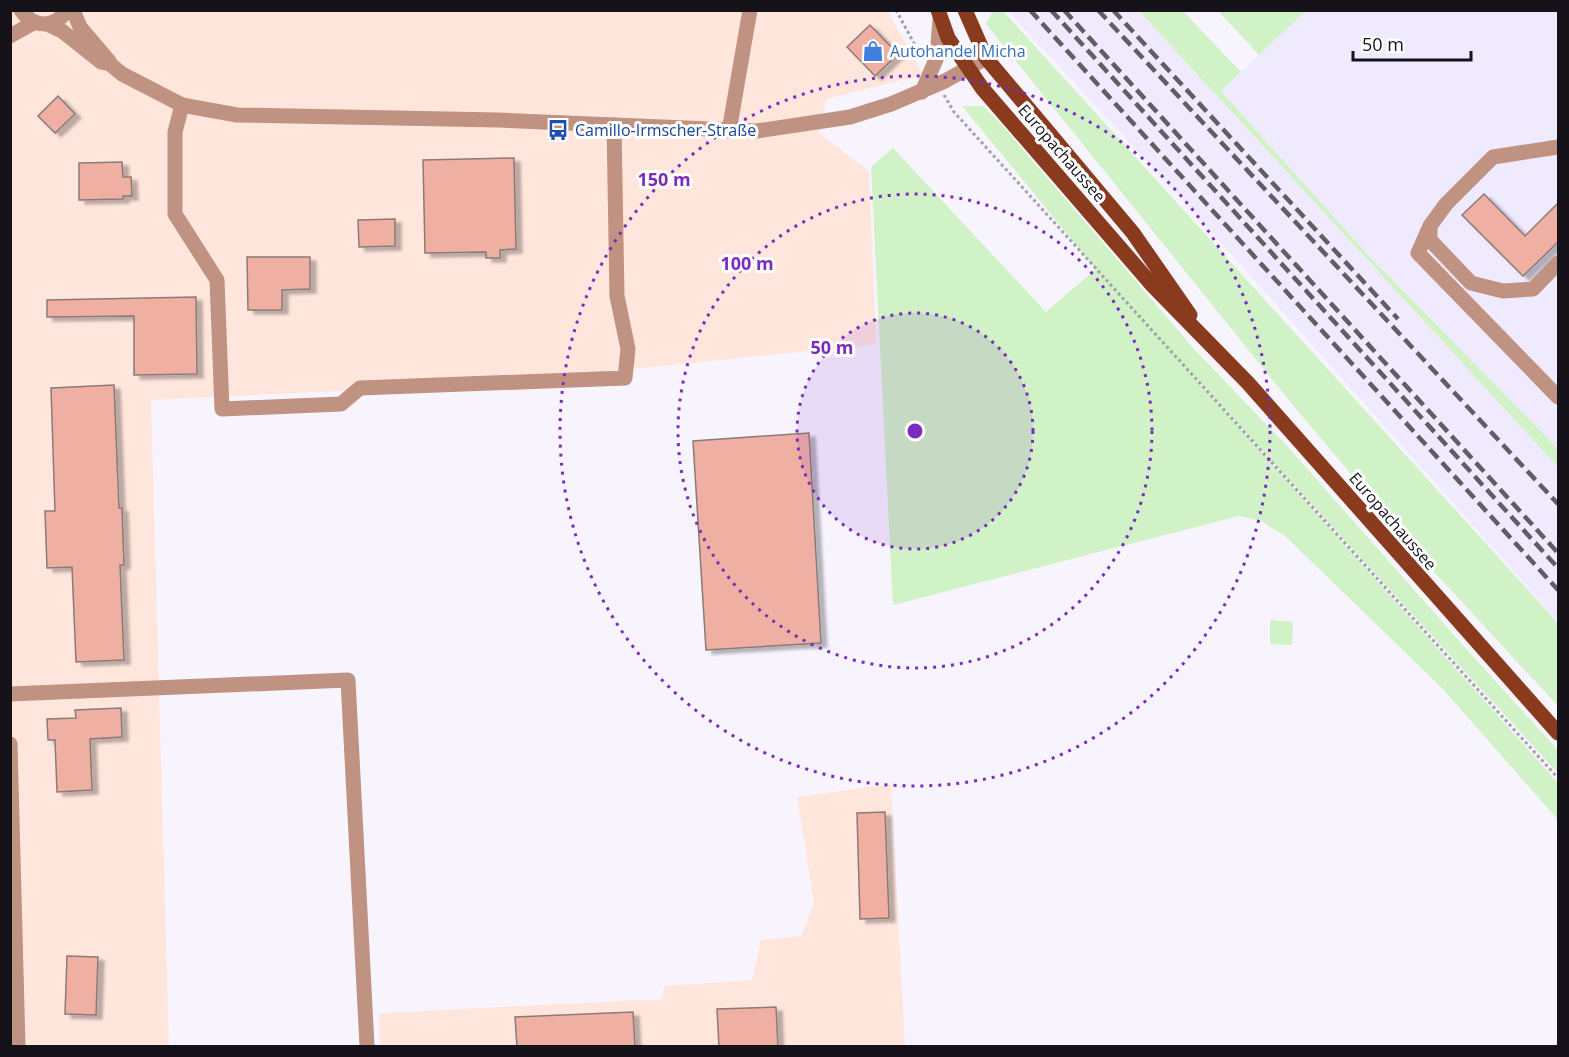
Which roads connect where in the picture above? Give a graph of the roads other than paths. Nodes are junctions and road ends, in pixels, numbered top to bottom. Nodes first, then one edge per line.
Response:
1 (21, 10) edge
2 (68, 10) edge
3 (73, 10) edge
4 (750, 10) edge
5 (965, 10) edge
6 (939, 15) edge
7 (41, 23) junction
8 (10, 36) edge
9 (986, 58) junction
10 (110, 64) junction
11 (967, 69) junction
12 (934, 80) junction
13 (182, 105) junction
14 (614, 125) junction
15 (729, 131) junction
16 (1558, 147) edge
17 (1430, 226) junction
18 (1558, 263) edge
19 (1201, 333) junction
20 (1558, 397) edge
21 (10, 694) edge
22 (1558, 733) edge
23 (10, 744) edge
24 (14, 993) edge
25 (18, 1047) edge
26 (367, 1047) edge

1 - 7 street
2 - 7 street
3 - 10 street
4 - 15 street
5 - 9 main road, Europachaussee
6 - 11 main road, Europachaussee
6 - 12 street
7 - 8 street
7 - 10 street
9 - 11 street
9 - 19 main road, Europachaussee
10 - 13 street
11 - 12 street
11 - 19 main road, Europachaussee
12 - 15 street
13 - 14 street
13 - 14 street
14 - 15 street
16 - 17 street
17 - 18 street
17 - 20 street
19 - 22 main road, Europachaussee
21 - 26 street
23 - 24 street
24 - 25 street

